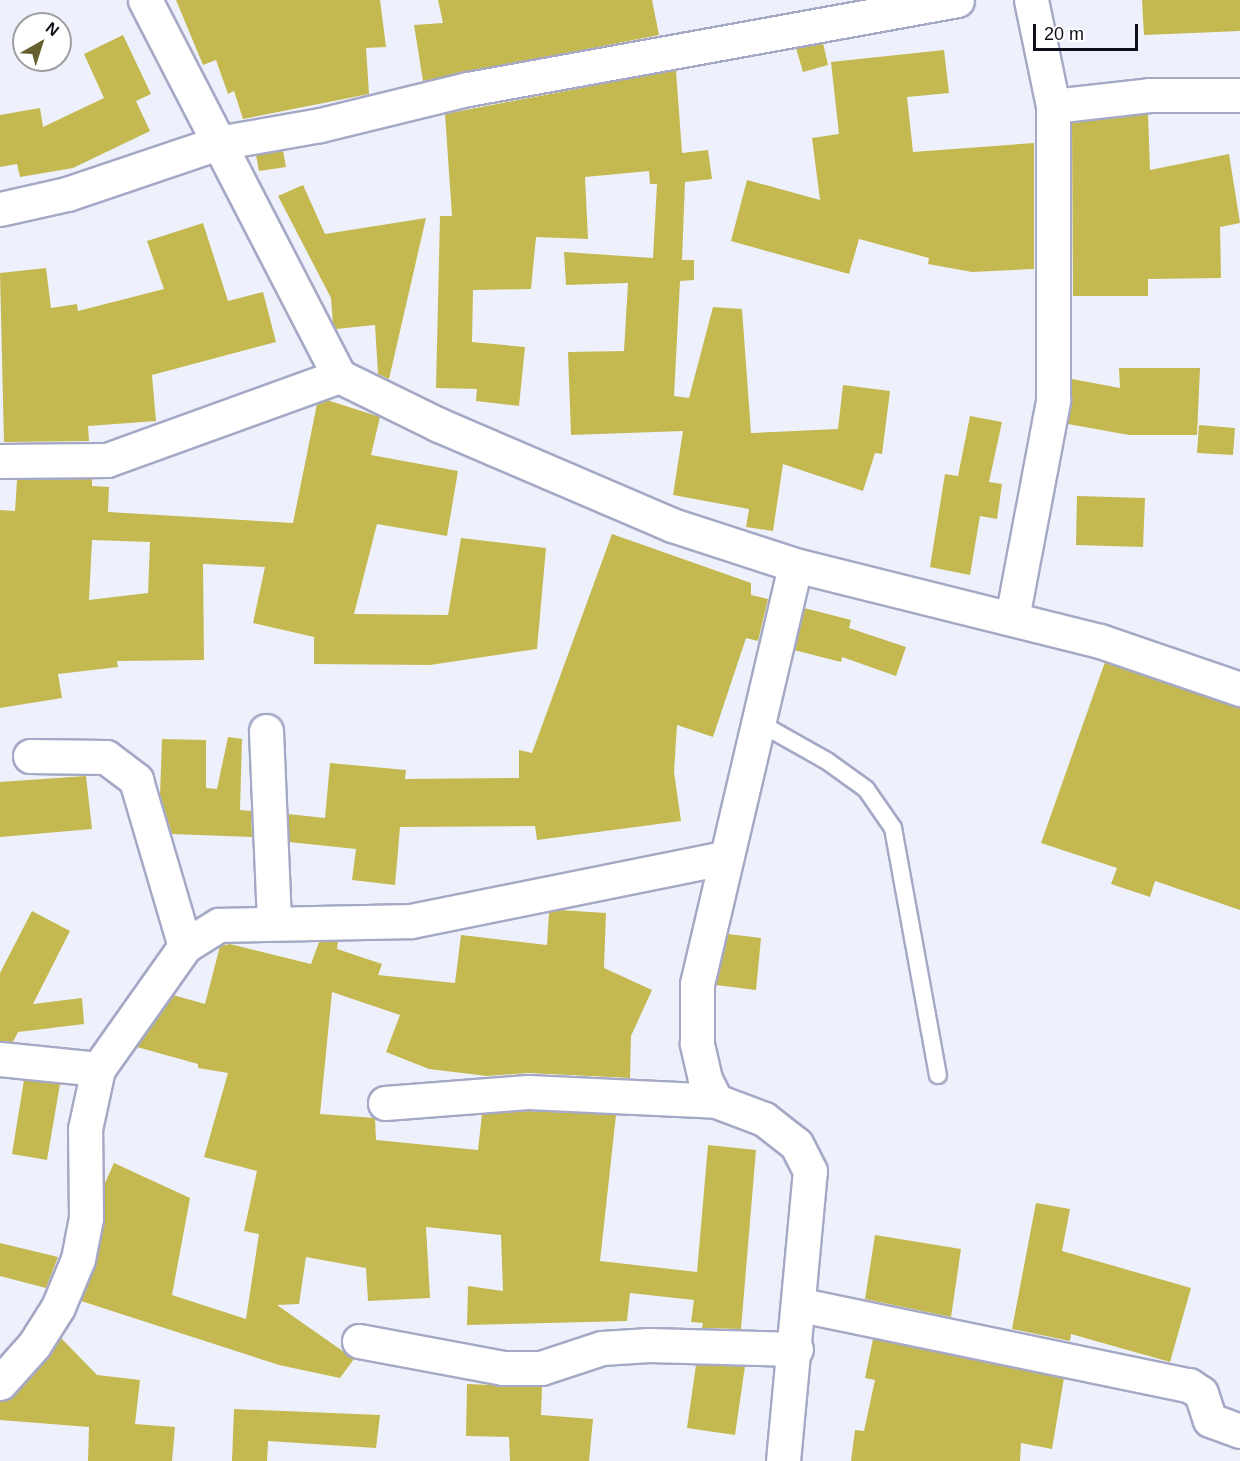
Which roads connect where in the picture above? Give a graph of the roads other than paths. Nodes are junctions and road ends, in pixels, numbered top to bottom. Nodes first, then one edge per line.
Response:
1 (145, 0) edge
2 (957, 0) edge
3 (1031, 0) edge
4 (1240, 94) edge
5 (1053, 106) junction
6 (218, 143) junction
7 (0, 209) edge
8 (339, 376) junction
9 (0, 461) edge
10 (795, 565) junction
11 (1012, 618) junction
12 (1240, 689) edge
13 (756, 721) junction
14 (266, 731) dead end
15 (30, 756) dead end
16 (723, 858) junction
17 (274, 923) junction
18 (185, 946) junction
19 (0, 1059) edge
20 (98, 1069) junction
21 (938, 1075) dead end
22 (716, 1101) junction
23 (385, 1103) dead end
24 (801, 1305) junction
25 (359, 1341) dead end
26 (796, 1349) junction
27 (0, 1383) edge
28 (1240, 1431) edge
29 (783, 1461) edge

1 - 6 street
2 - 6 street
3 - 5 street
4 - 5 street
5 - 11 street
6 - 7 street
6 - 8 street
8 - 9 street
8 - 10 street
10 - 11 street
10 - 13 street
11 - 12 street
13 - 16 street
13 - 21 lane
14 - 17 street
15 - 18 street
16 - 17 street
16 - 22 street
17 - 18 street
18 - 20 street
19 - 20 street
20 - 27 street
22 - 23 street
22 - 24 street
24 - 26 street
24 - 28 street
25 - 26 street
26 - 29 street

